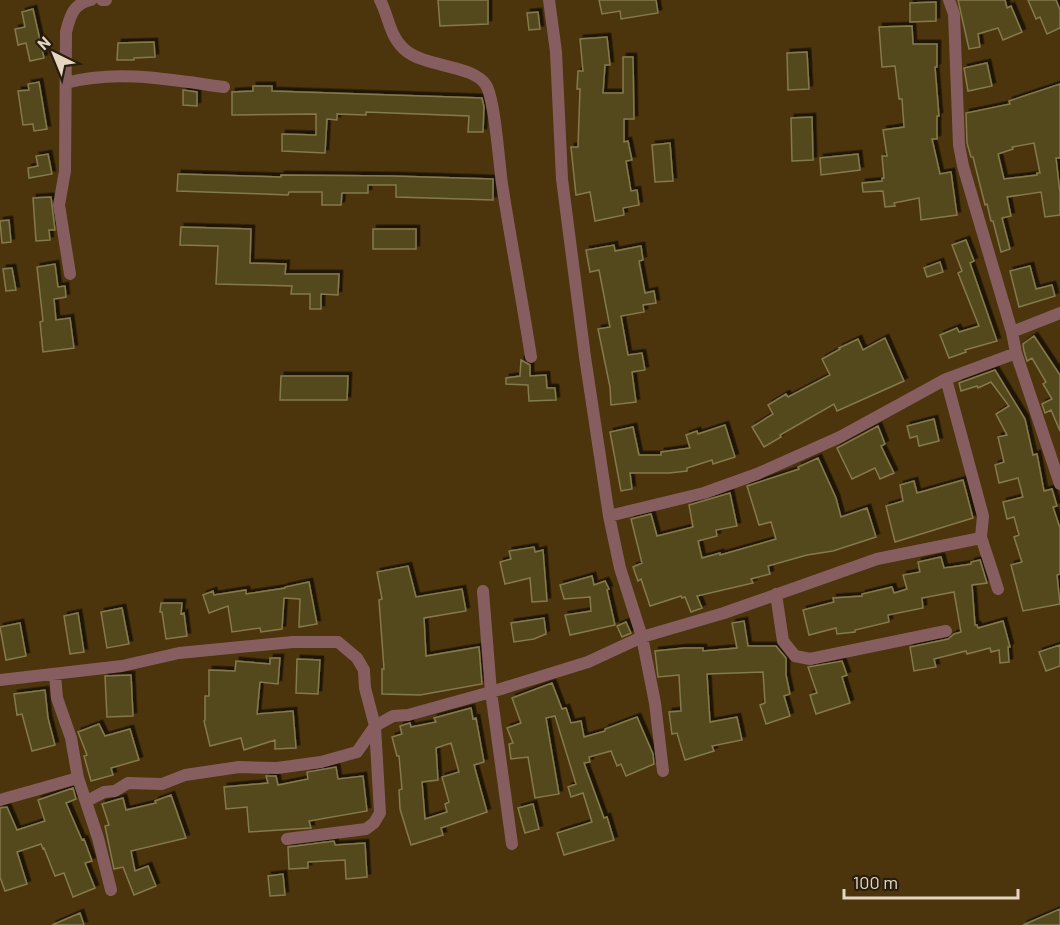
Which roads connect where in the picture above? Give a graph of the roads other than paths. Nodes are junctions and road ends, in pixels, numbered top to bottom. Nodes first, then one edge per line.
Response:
1 (92, 0) edge
2 (380, 0) edge
3 (549, 0) edge
4 (949, 0) edge
5 (66, 83) junction
6 (224, 87) dead end
7 (70, 274) dead end
8 (1060, 313) edge
9 (1012, 332) junction
10 (1016, 353) junction
11 (531, 357) dead end
12 (946, 378) junction
13 (1060, 484) edge
14 (609, 516) junction
15 (981, 538) junction
16 (998, 589) dead end
17 (483, 591) dead end
18 (776, 594) junction
19 (946, 631) dead end
20 (642, 637) junction
21 (55, 674) junction
22 (0, 680) edge
23 (491, 692) junction
24 (375, 726) junction
25 (663, 771) dead end
26 (78, 778) junction
27 (0, 800) edge
28 (87, 801) junction
29 (287, 839) dead end
30 (512, 844) dead end
31 (111, 890) dead end

1 - 5 street
2 - 11 street
3 - 14 street
4 - 9 street
5 - 6 street
5 - 7 street
8 - 9 street
9 - 10 street
10 - 12 street
10 - 13 street
12 - 14 street
12 - 15 street
14 - 20 street
15 - 16 street
15 - 18 street
17 - 23 street
18 - 19 street
18 - 20 street
20 - 23 street
20 - 25 street
21 - 22 street
21 - 24 street
21 - 26 street
23 - 24 street
23 - 30 street
24 - 28 street
24 - 29 street
26 - 27 street
26 - 28 street
28 - 31 street

